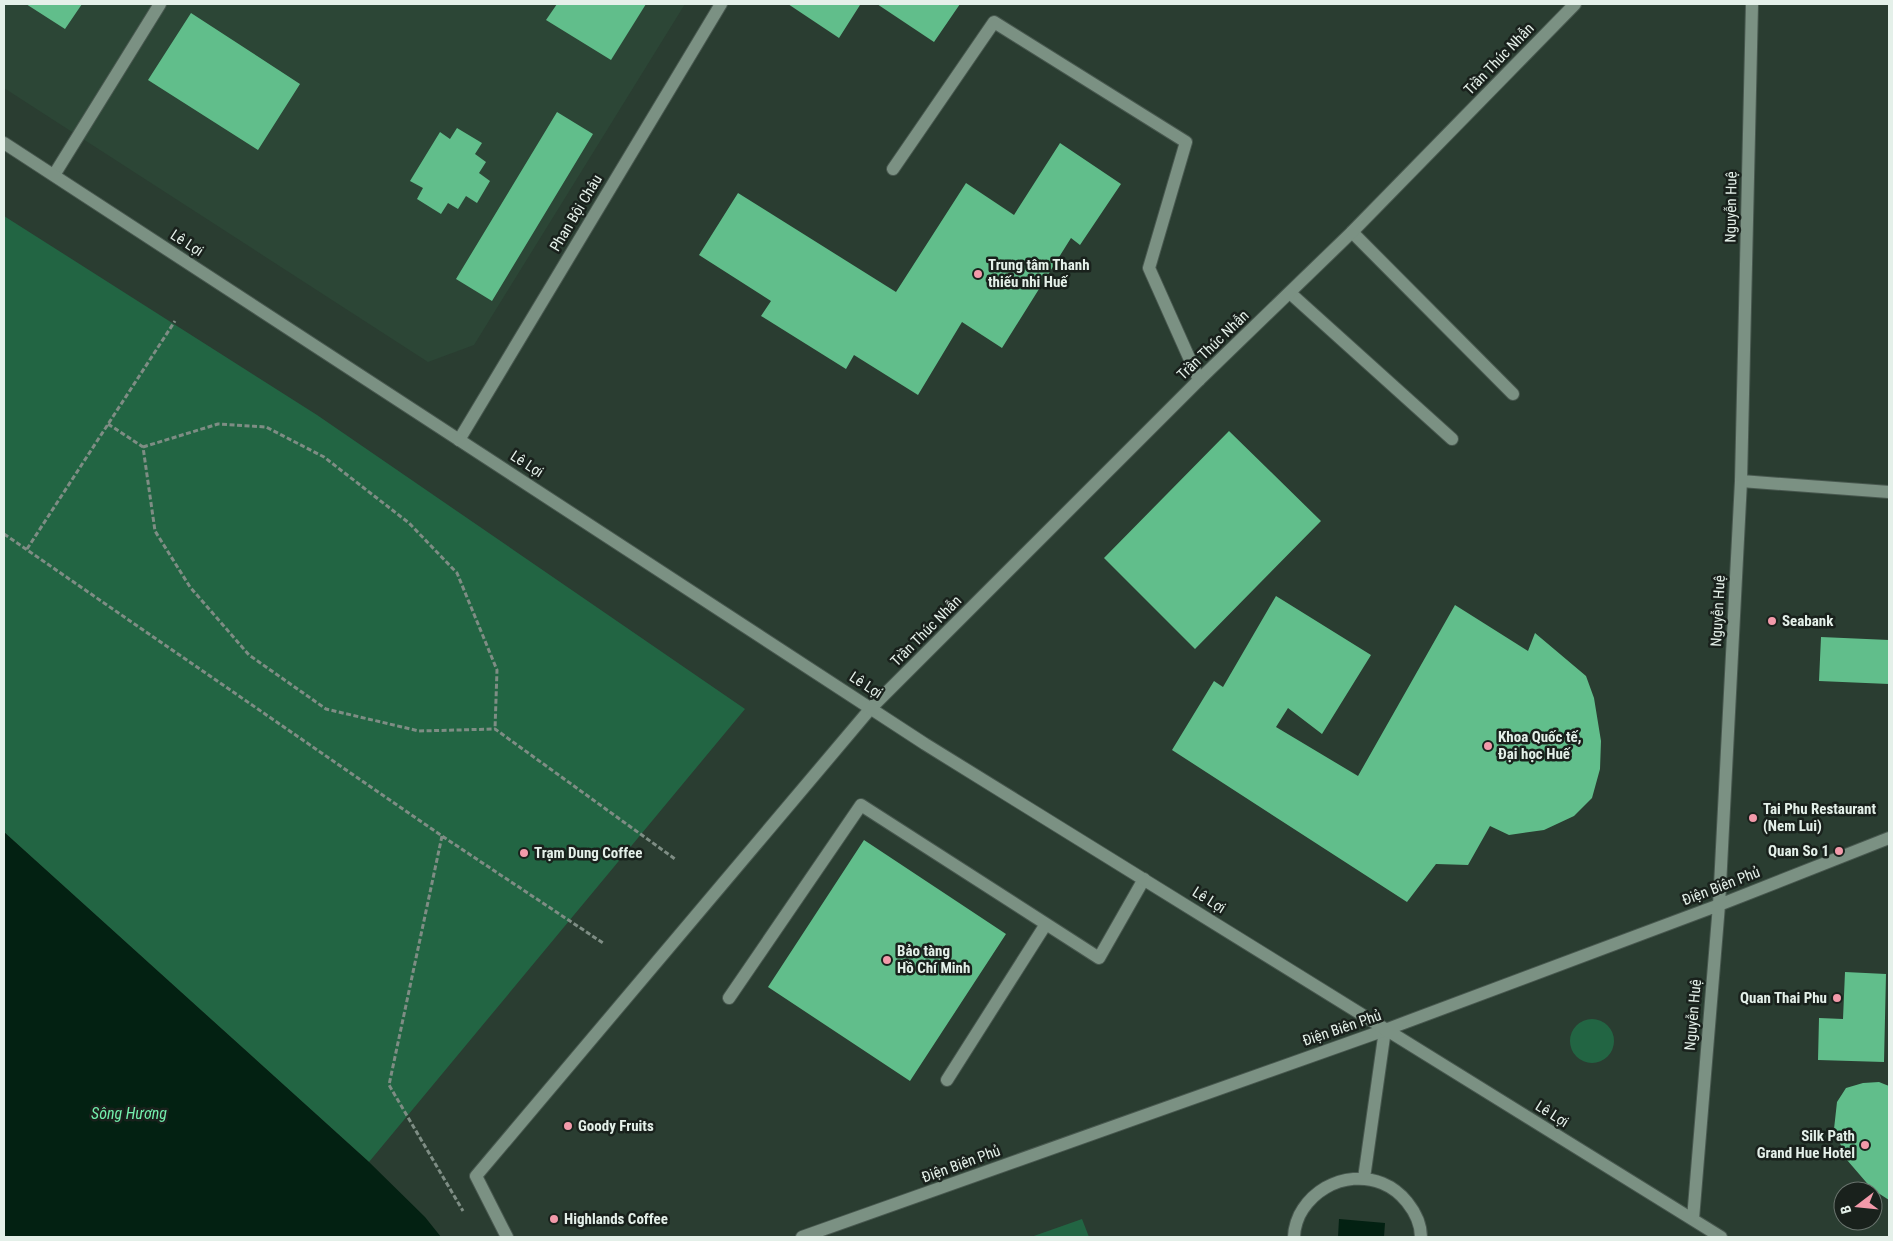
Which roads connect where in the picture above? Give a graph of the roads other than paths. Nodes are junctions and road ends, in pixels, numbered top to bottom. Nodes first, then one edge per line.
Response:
1 (160, 4) edge
2 (721, 4) edge
3 (1575, 4) edge
4 (1752, 4) edge
5 (4, 143) edge
6 (893, 169) dead end
7 (54, 175) junction
8 (1352, 232) junction
9 (1290, 293) junction
10 (1199, 380) junction
11 (1513, 394) dead end
12 (1452, 439) dead end
13 (459, 440) junction
14 (1741, 481) junction
15 (1889, 492) edge
16 (872, 708) junction
17 (1889, 838) edge
18 (1144, 879) junction
19 (1718, 905) junction
20 (1046, 924) junction
21 (729, 998) dead end
22 (1385, 1030) junction
23 (947, 1080) dead end
24 (1364, 1178) junction
25 (1693, 1219) junction
26 (507, 1237) edge
27 (802, 1237) edge
28 (1294, 1237) edge
29 (1421, 1237) edge
30 (1721, 1237) edge

1 - 7 main road
2 - 13 main road, Phan Bội Châu
3 - 8 main road, Trần Thúc Nhẫn
4 - 14 main road, Nguyễn Huệ
5 - 7 main road, Lê Lợi
6 - 10 main road
7 - 13 main road, Lê Lợi
8 - 9 main road, Trần Thúc Nhẫn
8 - 11 main road
9 - 10 main road, Trần Thúc Nhẫn
9 - 12 main road
10 - 16 main road, Trần Thúc Nhẫn
13 - 16 main road, Lê Lợi
14 - 15 main road
14 - 19 main road, Nguyễn Huệ
16 - 18 main road, Lê Lợi
16 - 26 main road, Trần Thúc Nhẫn
17 - 19 main road, Điện Biên Phủ
18 - 20 main road
18 - 22 main road, Lê Lợi
19 - 22 main road, Điện Biên Phủ
19 - 25 main road, Nguyễn Huệ
20 - 21 main road
20 - 23 main road
22 - 24 main road
22 - 25 main road, Lê Lợi
22 - 27 main road, Điện Biên Phủ
24 - 28 main road
24 - 29 main road
25 - 30 main road, Lê Lợi

